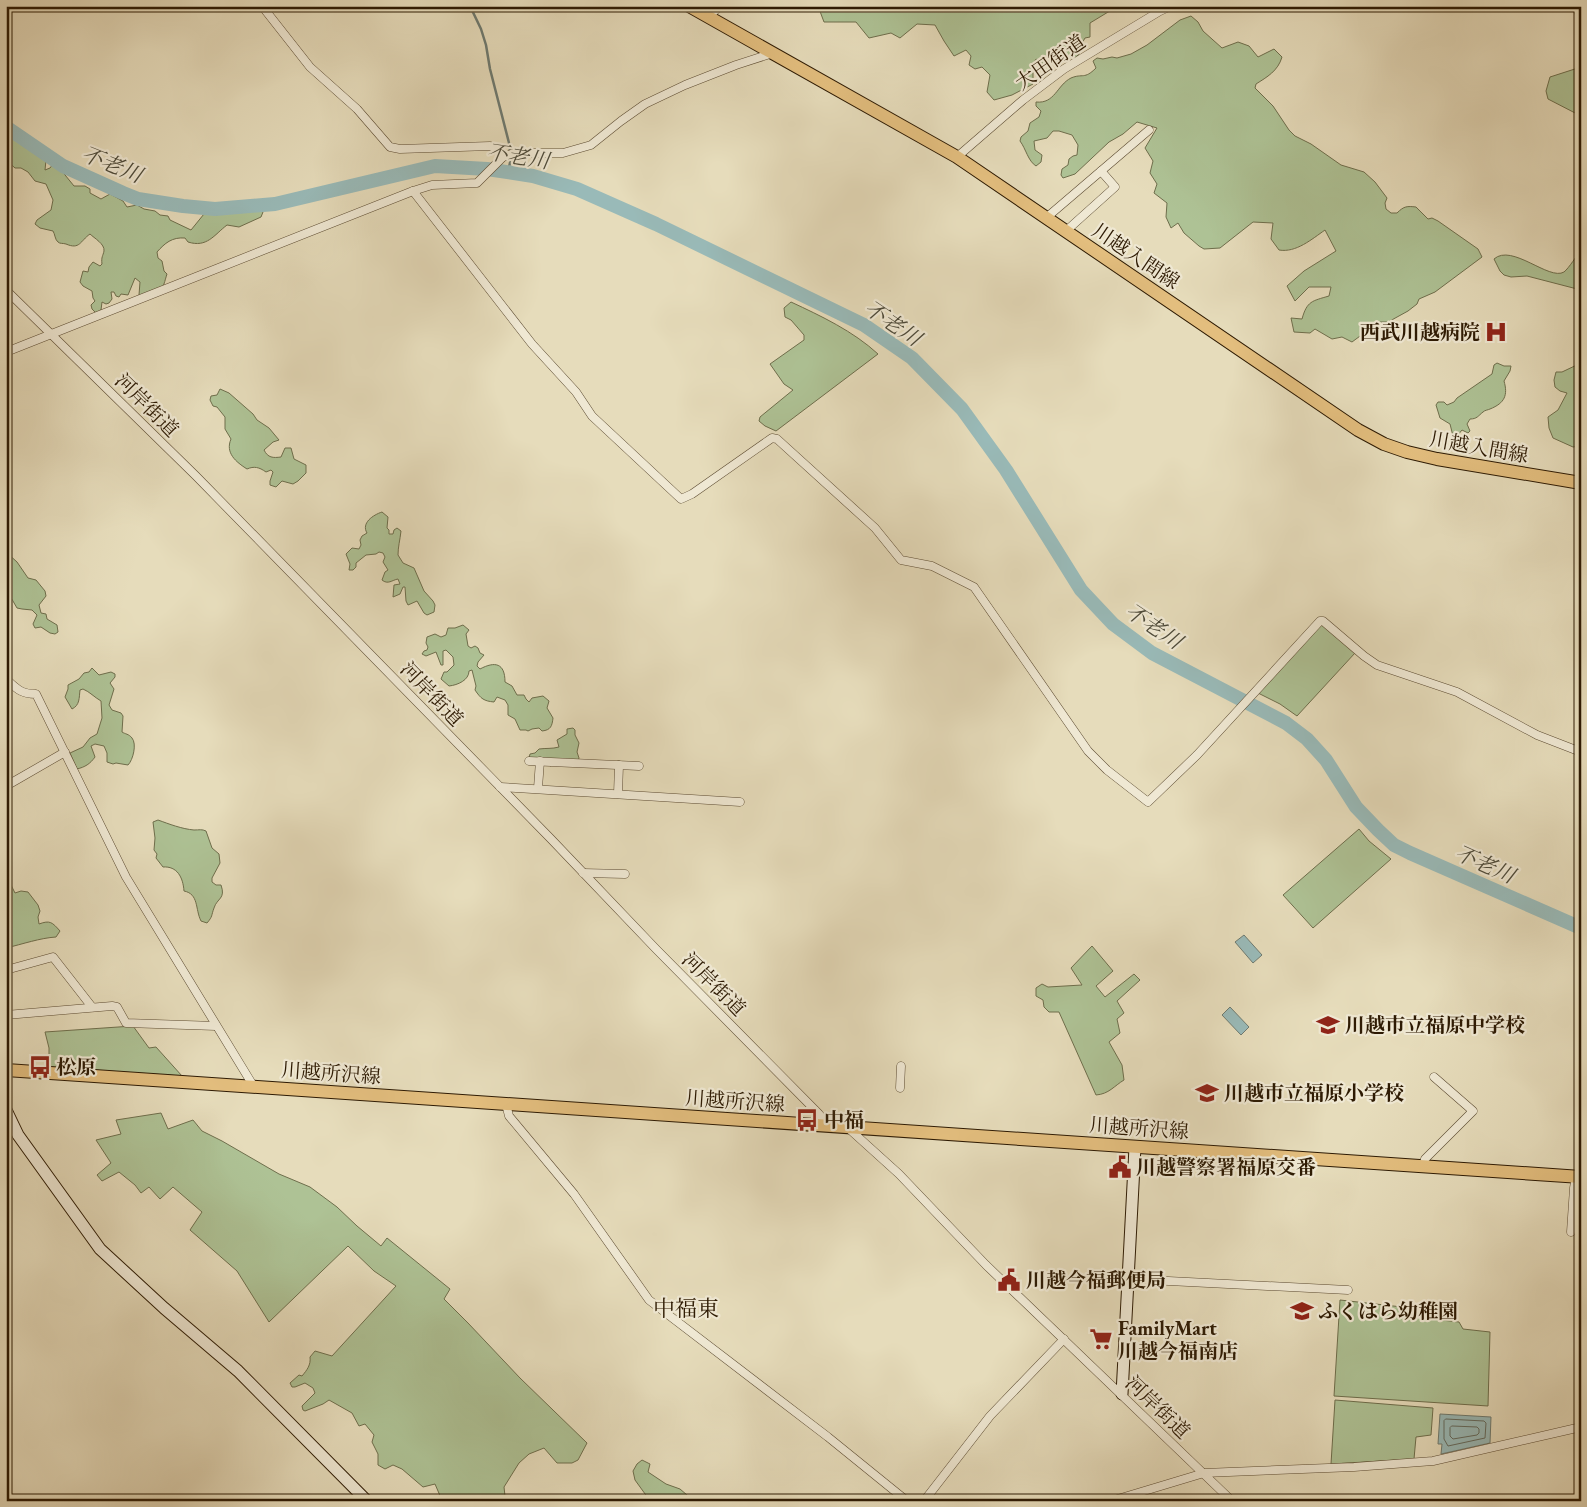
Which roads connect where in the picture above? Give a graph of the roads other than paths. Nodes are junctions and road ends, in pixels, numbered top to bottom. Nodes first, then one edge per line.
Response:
1 (262, 6) edge
2 (689, 6) edge
3 (720, 6) edge
4 (1171, 6) edge
5 (1158, 9) edge
6 (708, 17) junction
7 (773, 53) junction
8 (1149, 130) dead end
9 (503, 157) junction
10 (956, 157) junction
11 (1101, 171) junction
12 (413, 191) junction
13 (1046, 218) junction
14 (1066, 231) junction
15 (6, 290) edge
16 (51, 333) junction
17 (6, 352) edge
18 (1581, 483) edge
19 (6, 679) edge
20 (64, 752) junction
21 (1581, 752) edge
22 (529, 761) dead end
23 (540, 761) junction
24 (619, 765) junction
25 (638, 766) dead end
26 (6, 786) edge
27 (500, 787) junction
28 (538, 788) junction
29 (618, 794) junction
30 (740, 802) dead end
31 (583, 873) junction
32 (625, 874) dead end
33 (6, 970) edge
34 (92, 1007) junction
35 (6, 1014) edge
36 (216, 1026) junction
37 (901, 1066) dead end
38 (6, 1070) edge
39 (1434, 1077) dead end
40 (254, 1087) junction
41 (900, 1088) dead end
42 (506, 1104) junction
43 (6, 1110) edge
44 (828, 1126) junction
45 (847, 1127) junction
46 (1135, 1147) junction
47 (1423, 1166) junction
48 (1580, 1176) edge
49 (1571, 1232) dead end
50 (1129, 1279) junction
51 (1348, 1290) dead end
52 (1064, 1339) junction
53 (1122, 1394) junction
54 (1581, 1427) edge
55 (1204, 1473) junction
56 (367, 1501) edge
57 (907, 1501) edge
58 (924, 1501) edge
59 (1112, 1501) edge
60 (1232, 1501) edge

1 - 9 street
2 - 6 main road, 川越入間線
3 - 6 street
4 - 5 street, 大田街道
5 - 10 street, 大田街道
6 - 7 main road, 川越入間線
7 - 9 street
7 - 10 main road, 川越入間線
8 - 11 street
9 - 12 street
10 - 13 main road, 川越入間線
11 - 13 street
11 - 14 street
12 - 16 street
12 - 21 street
13 - 14 main road, 川越入間線
14 - 18 main road, 川越入間線
15 - 16 street, 河岸街道
16 - 17 street
16 - 27 street, 河岸街道
19 - 20 street
20 - 26 street
20 - 36 street
22 - 23 street
23 - 24 street
23 - 28 street
24 - 25 street
24 - 29 street
27 - 28 street
27 - 31 street, 河岸街道
28 - 29 street
29 - 30 street
31 - 32 street
31 - 44 street, 河岸街道
33 - 34 street
34 - 35 street
34 - 36 street
36 - 40 street
37 - 41 street
38 - 40 main road, 川越所沢線
39 - 47 street
40 - 42 main road, 川越所沢線
42 - 44 main road, 川越所沢線
42 - 57 street
43 - 56 street
44 - 45 main road, 川越所沢線
45 - 46 main road, 川越所沢線
45 - 52 street, 河岸街道
46 - 47 main road, 川越所沢線
46 - 50 street
47 - 48 main road, 川越所沢線
48 - 49 street
50 - 51 street
50 - 53 street
52 - 53 street, 河岸街道
52 - 58 street
53 - 55 street, 河岸街道
54 - 55 street
55 - 59 street
55 - 60 street, 河岸街道

